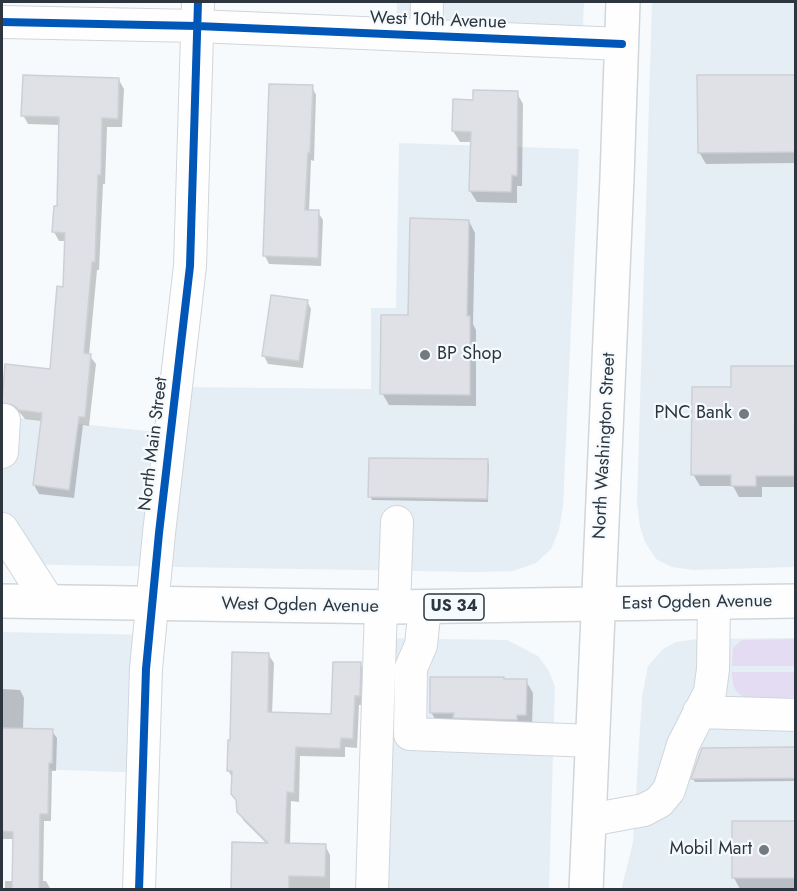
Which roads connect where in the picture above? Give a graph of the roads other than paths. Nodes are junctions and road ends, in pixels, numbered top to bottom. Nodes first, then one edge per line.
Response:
1 (427, 2) edge
2 (623, 2) edge
3 (197, 14) edge
4 (2, 22) edge
5 (426, 36) junction
6 (622, 44) junction
7 (4, 420) dead end
8 (2, 452) edge
9 (397, 522) dead end
10 (2, 529) edge
11 (795, 601) edge
12 (2, 602) edge
13 (49, 602) junction
14 (714, 603) junction
15 (152, 604) junction
16 (598, 605) junction
17 (400, 607) junction
18 (699, 712) junction
19 (795, 715) edge
20 (593, 741) junction
21 (590, 820) junction
22 (139, 890) edge
23 (372, 890) edge
24 (586, 890) edge

1 - 5 street
2 - 6 main road, North Washington Street
3 - 4 street, West 10th Avenue
3 - 5 street, West 10th Avenue
3 - 15 street, North Main Street
5 - 6 street, West 10th Avenue
6 - 16 main road, North Washington Street
7 - 8 street
9 - 17 street
10 - 13 street
11 - 14 main road, East Ogden Avenue / US 34
12 - 13 main road, West Ogden Avenue / US 34
13 - 15 main road, West Ogden Avenue / US 34
14 - 16 main road, East Ogden Avenue / US 34
14 - 18 street
15 - 17 main road, West Ogden Avenue / US 34
15 - 22 street, North Main Street
16 - 17 main road, West Ogden Avenue / US 34
16 - 20 main road, North Washington Street
17 - 20 street
17 - 23 street
18 - 19 street
18 - 21 street
20 - 21 main road, North Washington Street
21 - 24 main road, North Washington Street

